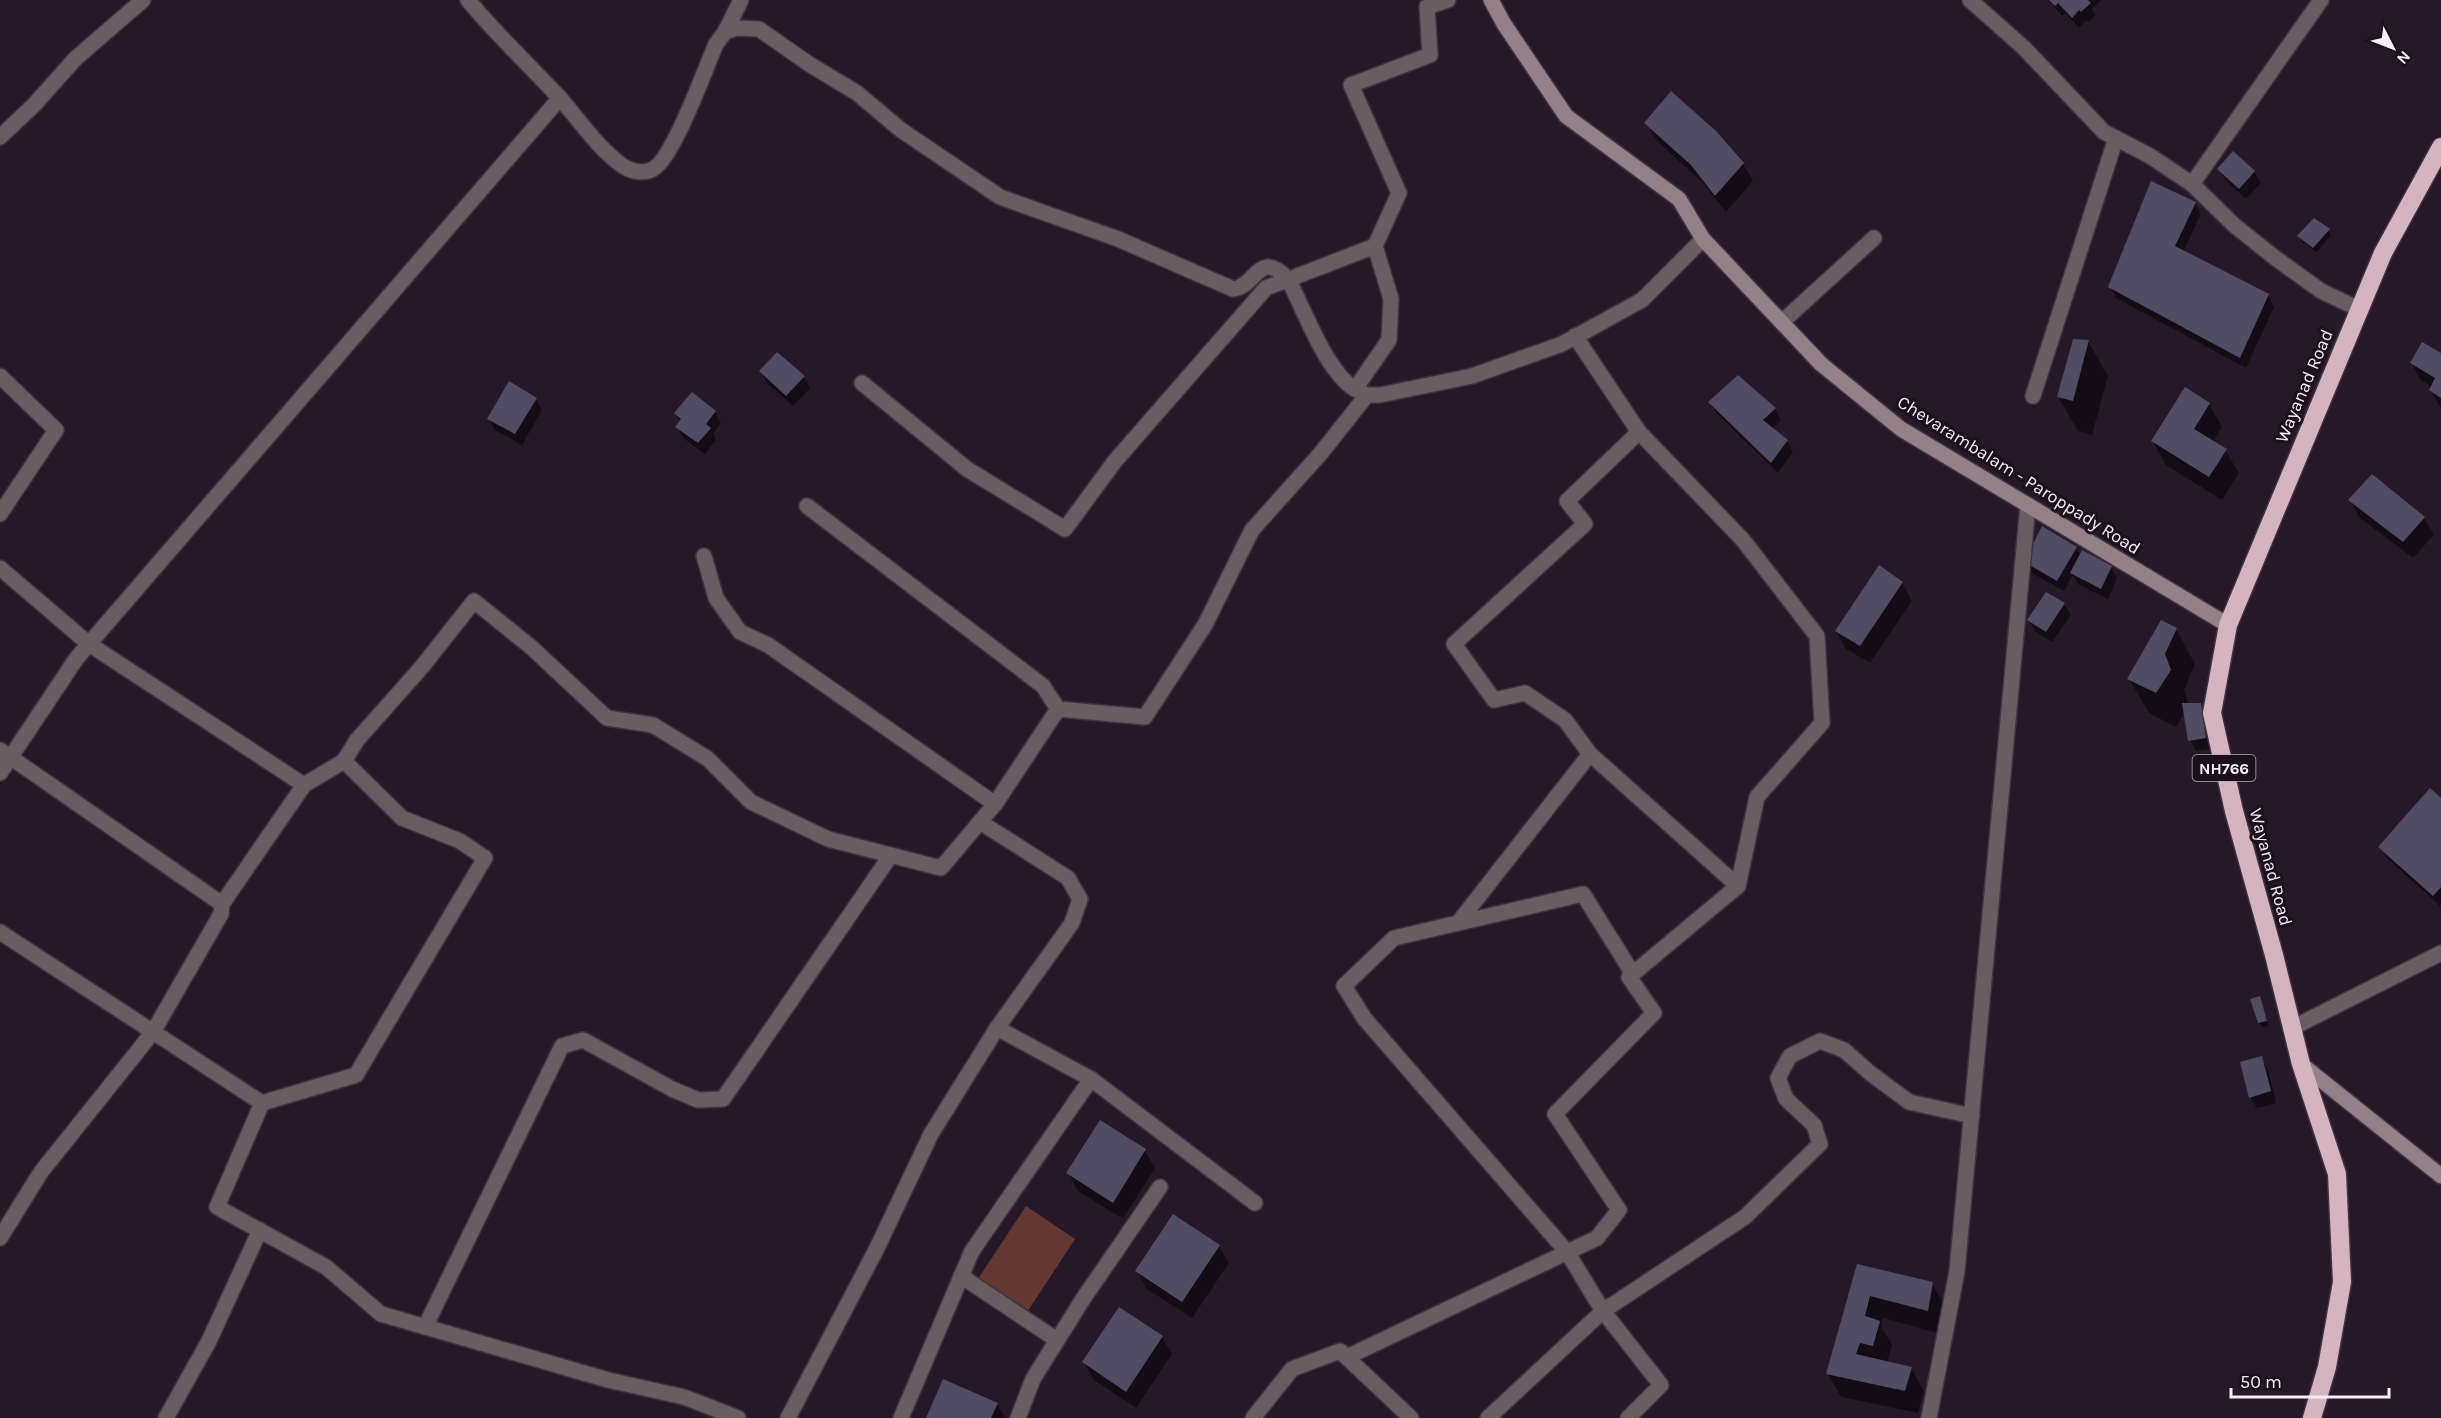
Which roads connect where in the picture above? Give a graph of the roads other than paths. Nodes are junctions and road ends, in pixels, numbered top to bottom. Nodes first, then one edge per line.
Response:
1 (143, 0) edge
2 (468, 0) edge
3 (741, 0) edge
4 (1448, 0) edge
5 (1491, 0) edge
6 (1970, 0) edge
7 (2321, 0) edge
8 (724, 32) junction
9 (560, 98) junction
10 (0, 137) edge
11 (2116, 138) junction
12 (2441, 148) edge
13 (2192, 184) junction
14 (1874, 238) dead end
15 (1703, 239) junction
16 (1375, 246) junction
17 (1288, 279) junction
18 (2359, 309) junction
19 (1782, 322) junction
20 (1575, 336) junction
21 (0, 376) edge
22 (862, 382) dead end
23 (1361, 392) junction
24 (2032, 396) dead end
25 (1639, 432) junction
26 (2028, 505) junction
27 (807, 506) dead end
28 (0, 514) edge
29 (704, 556) dead end
30 (0, 568) edge
31 (2228, 625) junction
32 (90, 644) junction
33 (1058, 709) junction
34 (5, 754) edge
35 (1590, 754) junction
36 (344, 761) junction
37 (0, 773) edge
38 (304, 785) junction
39 (994, 804) junction
40 (980, 822) junction
41 (891, 855) junction
42 (1738, 886) junction
43 (222, 904) junction
44 (1458, 923) junction
45 (0, 932) edge
46 (2441, 953) edge
47 (1633, 974) junction
48 (998, 1028) junction
49 (2292, 1029) junction
50 (153, 1032) junction
51 (2301, 1064) junction
52 (1091, 1079) junction
53 (262, 1103) junction
54 (1972, 1116) junction
55 (2441, 1176) edge
56 (1160, 1187) dead end
57 (1255, 1203) dead end
58 (260, 1230) junction
59 (0, 1238) edge
60 (1567, 1252) junction
61 (962, 1276) junction
62 (1603, 1311) junction
63 (425, 1327) junction
64 (1057, 1340) junction
65 (1347, 1358) junction
66 (166, 1418) edge
67 (738, 1418) edge
68 (788, 1418) edge
69 (901, 1418) edge
70 (1018, 1418) edge
71 (1253, 1418) edge
72 (1412, 1418) edge
73 (1488, 1418) edge
74 (1628, 1418) edge
75 (1929, 1418) edge
76 (2312, 1418) edge

1 - 10 street
2 - 9 street
3 - 8 street
4 - 16 street
5 - 15 main road, Chevarambalam - Paroppady Road
6 - 11 street
7 - 13 street
8 - 9 street
8 - 17 street
9 - 32 street
11 - 13 street
11 - 24 street
12 - 18 highway, Wayanad Road / NH766
13 - 18 street
14 - 19 street
15 - 19 main road, Chevarambalam - Paroppady Road
15 - 20 street
16 - 17 street
16 - 23 street
17 - 22 street
17 - 23 street
18 - 31 highway, Wayanad Road / NH766
19 - 26 main road, Chevarambalam - Paroppady Road
20 - 23 street
20 - 25 street
21 - 28 street
23 - 33 street
25 - 35 street
25 - 42 street
26 - 31 main road, Chevarambalam - Paroppady Road
26 - 54 street
27 - 33 street
29 - 39 street
30 - 32 street
31 - 49 highway, Wayanad Road / NH766
32 - 34 street
32 - 38 street
33 - 39 street
34 - 37 street
34 - 43 street
35 - 42 street
35 - 44 street
36 - 38 street
36 - 41 street
36 - 53 street
38 - 43 street
39 - 40 street
40 - 41 street
40 - 48 street
41 - 63 street
42 - 47 street
43 - 50 street
44 - 47 street
44 - 60 street
45 - 50 street
46 - 49 street
47 - 60 street
48 - 52 street
48 - 68 street
49 - 51 highway, Wayanad Road / NH766
50 - 53 street
50 - 59 street
51 - 55 main road
51 - 76 highway, Wayanad Road / NH766
52 - 57 street
52 - 61 street
53 - 58 street
54 - 62 street
54 - 75 street
56 - 64 street
58 - 63 street
58 - 66 street
60 - 62 street
60 - 65 street
61 - 64 street
61 - 69 street
62 - 73 street
62 - 74 street
63 - 67 street
64 - 70 street
65 - 71 street
65 - 72 street

